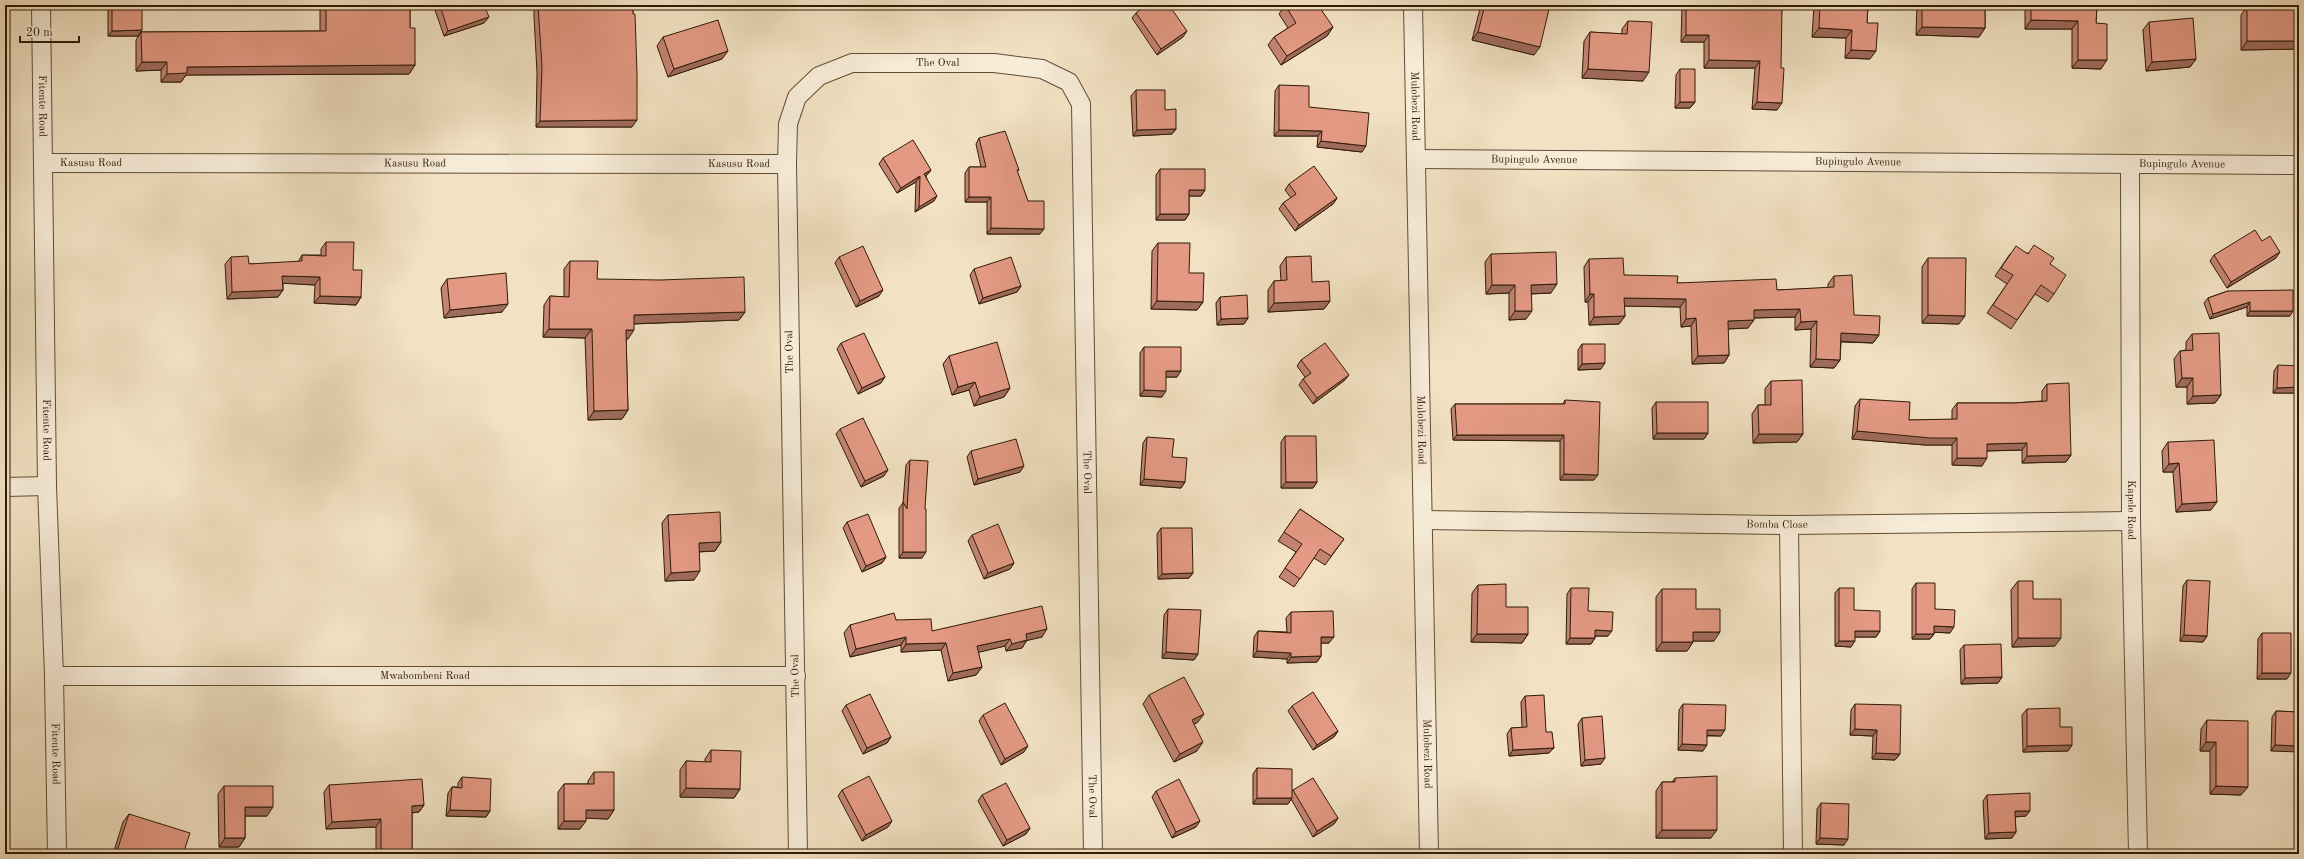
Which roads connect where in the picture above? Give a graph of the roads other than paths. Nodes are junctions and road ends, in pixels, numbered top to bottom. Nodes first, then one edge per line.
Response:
1 (41, 5) edge
2 (1413, 5) edge
3 (1416, 159) junction
4 (43, 163) junction
5 (787, 164) junction
6 (2130, 165) junction
7 (2299, 165) edge
8 (47, 486) junction
9 (5, 487) edge
10 (1424, 520) junction
11 (2131, 522) junction
12 (1789, 525) junction
13 (54, 676) junction
14 (796, 676) junction
15 (56, 854) edge
16 (798, 854) edge
17 (1093, 854) edge
18 (1429, 854) edge
19 (1793, 854) edge
20 (2138, 854) edge

1 - 4 street, Fitente Road
2 - 3 street, Mulobezi Road
3 - 6 street, Bupingulo Avenue
3 - 10 street, Mulobezi Road
4 - 5 street, Kasusu Road
4 - 8 street, Fitente Road
5 - 14 street, The Oval
5 - 17 street, The Oval
6 - 7 street, Bupingulo Avenue
6 - 11 street, Kapele Road
8 - 9 street
8 - 13 street, Fitente Road
10 - 12 street, Bomba Close
10 - 18 street, Mulobezi Road
11 - 12 street, Bomba Close
11 - 20 street, Kapele Road
12 - 19 street
13 - 14 street, Mwabombeni Road
13 - 15 street, Fitente Road
14 - 16 street, The Oval

